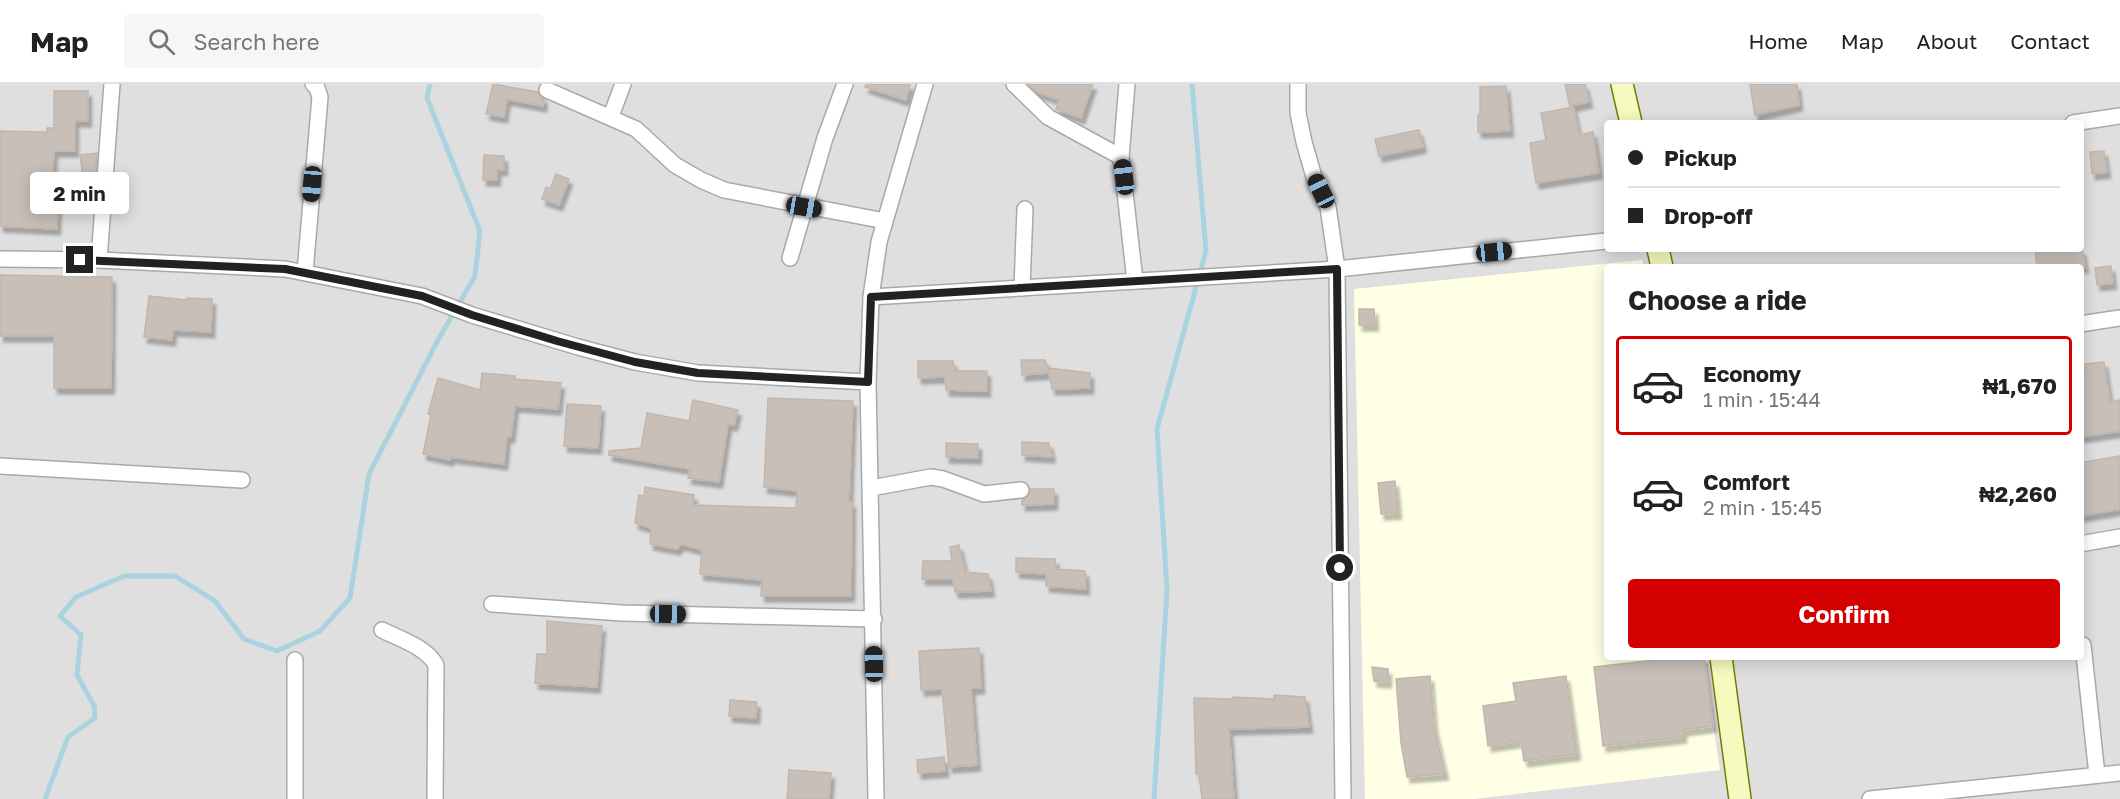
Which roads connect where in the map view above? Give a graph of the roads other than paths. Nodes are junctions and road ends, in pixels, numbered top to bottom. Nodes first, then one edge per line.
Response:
1 (112, 84) edge
2 (313, 84) edge
3 (623, 84) edge
4 (845, 84) edge
5 (925, 84) edge
6 (1014, 84) edge
7 (1127, 84) edge
8 (1298, 84) edge
9 (1622, 84) edge
10 (547, 90) dead end
11 (611, 116) junction
12 (2120, 116) edge
13 (1630, 120) edge
14 (2084, 121) edge
15 (1121, 157) junction
16 (804, 207) junction
17 (1025, 209) dead end
18 (885, 221) junction
19 (1604, 241) edge
20 (790, 258) dead end
21 (0, 259) edge
22 (99, 260) junction
23 (1337, 269) junction
24 (305, 272) junction
25 (1135, 281) junction
26 (1022, 288) junction
27 (871, 297) junction
28 (2120, 318) edge
29 (2084, 323) edge
30 (868, 382) junction
31 (0, 466) edge
32 (242, 480) dead end
33 (871, 488) junction
34 (1021, 490) dead end
35 (2120, 537) edge
36 (2084, 543) edge
37 (492, 604) dead end
38 (874, 619) junction
39 (382, 630) dead end
40 (2084, 645) dead end
41 (295, 660) dead end
42 (1721, 660) edge
43 (2120, 773) edge
44 (2097, 775) junction
45 (1957, 794) edge
46 (295, 799) edge
47 (435, 799) edge
48 (876, 799) edge
49 (1342, 799) edge
50 (1740, 799) edge
51 (1870, 799) edge

1 - 22 street
2 - 24 street
3 - 11 street
4 - 16 street
5 - 18 street
6 - 15 street
7 - 15 street
8 - 23 street
9 - 13 street
10 - 11 street
11 - 16 street
12 - 14 street
15 - 25 street
16 - 18 street
16 - 20 street
17 - 26 street
18 - 27 street
19 - 23 street
21 - 22 street
22 - 24 street
23 - 25 street
23 - 49 street
24 - 30 street
25 - 26 street
26 - 27 street
27 - 30 street
28 - 29 street
30 - 33 street
31 - 32 street
33 - 34 street
33 - 38 street
35 - 36 street
37 - 38 street
38 - 48 street
39 - 47 street
40 - 44 street
41 - 46 street
42 - 50 street
43 - 44 street
44 - 45 street
45 - 51 street

